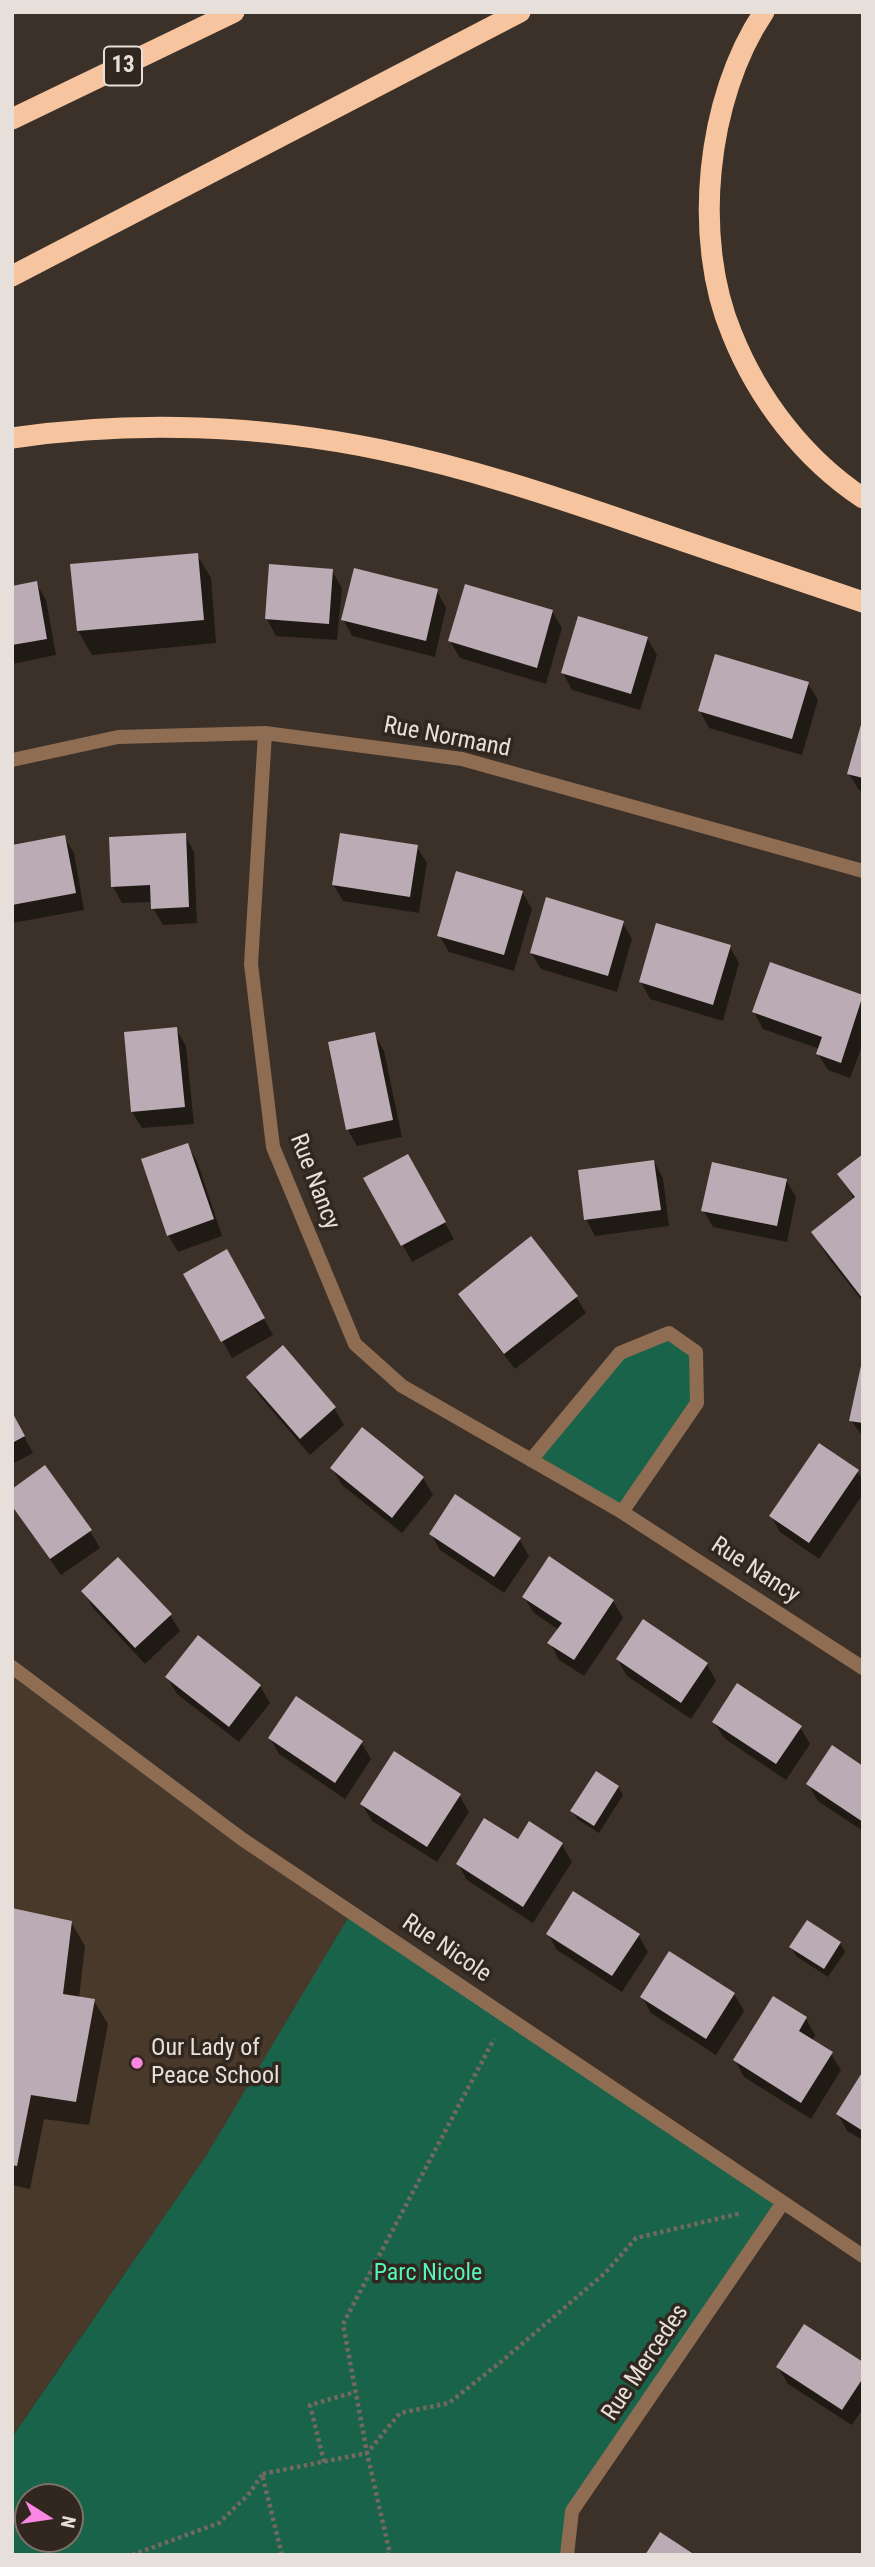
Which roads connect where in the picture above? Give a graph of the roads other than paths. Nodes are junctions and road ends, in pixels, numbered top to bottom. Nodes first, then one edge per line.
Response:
1 (234, 12) edge
2 (520, 12) edge
3 (764, 12) edge
4 (12, 119) edge
5 (12, 276) edge
6 (12, 438) edge
7 (863, 498) edge
8 (863, 602) edge
9 (265, 733) junction
10 (12, 760) edge
11 (863, 871) edge
12 (531, 1460) junction
13 (622, 1513) junction
14 (12, 1667) edge
15 (863, 1668) edge
16 (782, 2204) junction
17 (863, 2256) edge
18 (567, 2555) edge

1 - 4 highway, 13
2 - 5 highway
3 - 7 highway
6 - 8 highway
9 - 10 street, Rue Normand
9 - 11 street, Rue Normand
9 - 12 street, Rue Nancy
12 - 13 street, Rue Nancy
12 - 13 street
13 - 15 street, Rue Nancy
14 - 16 street, Rue Nicole
16 - 17 street, Rue Nicole
16 - 18 street, Rue Mercedes

